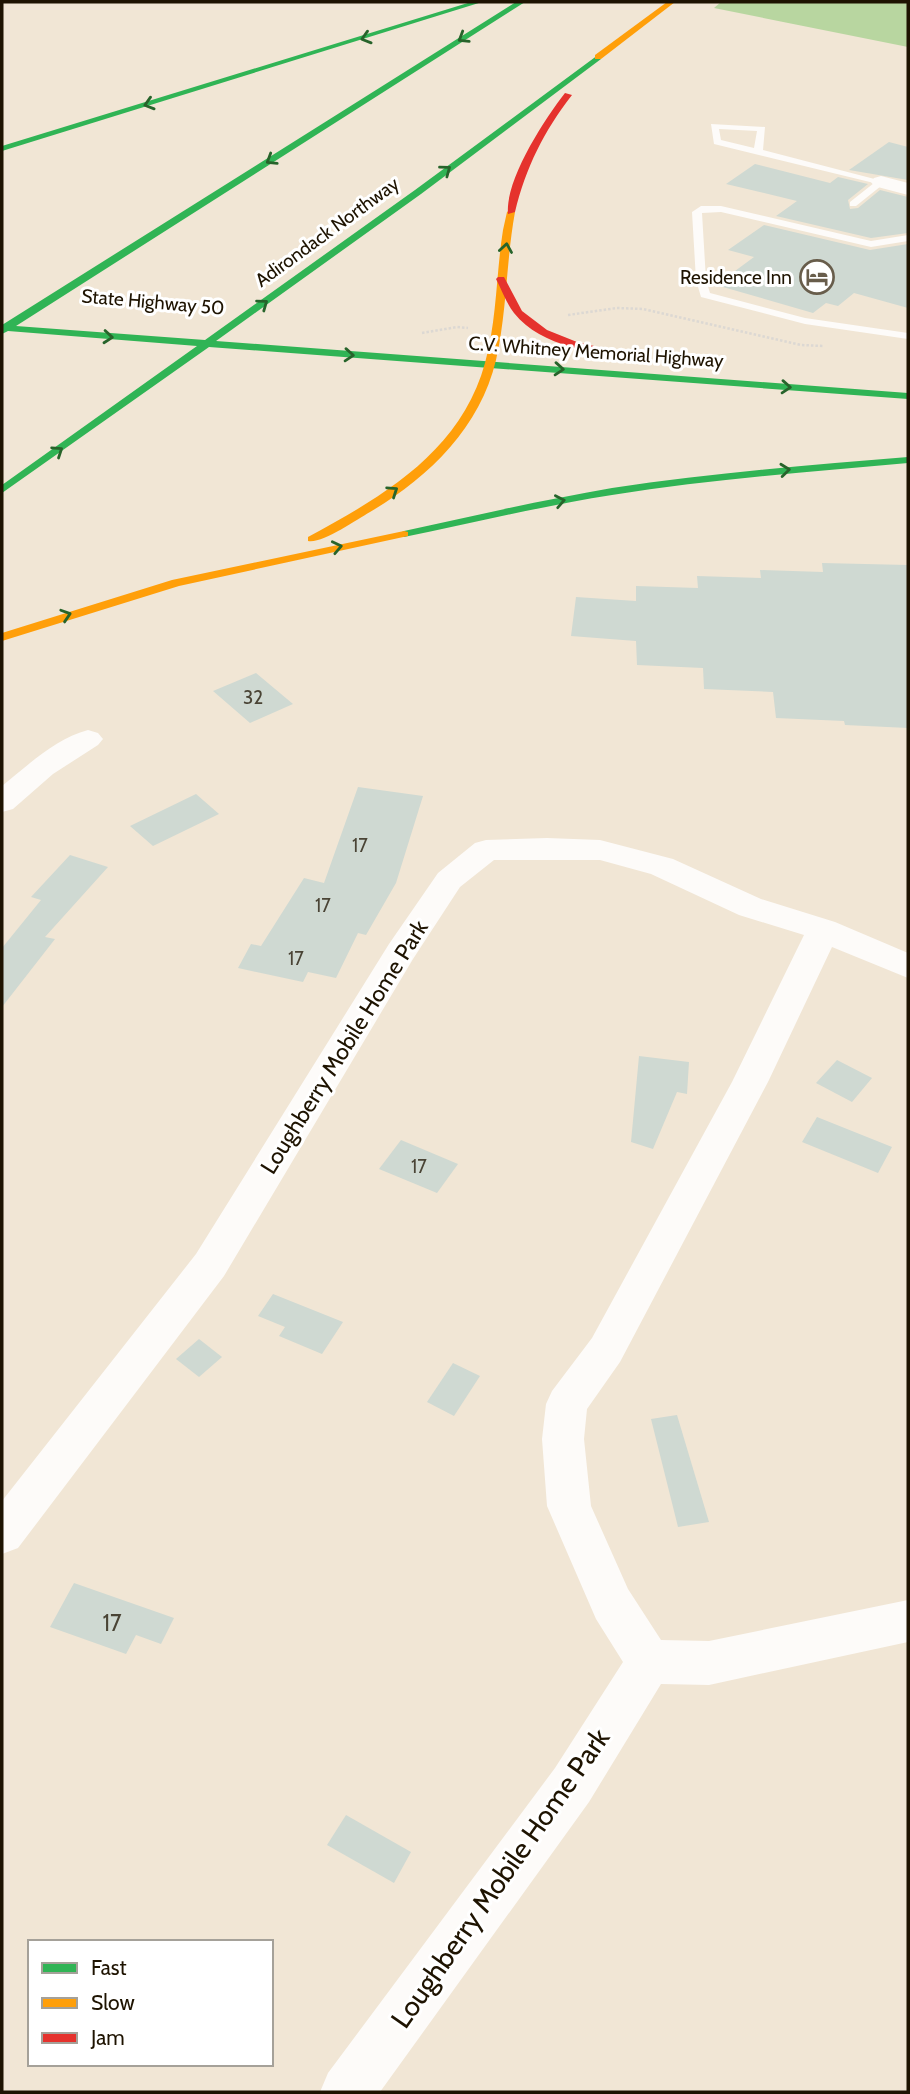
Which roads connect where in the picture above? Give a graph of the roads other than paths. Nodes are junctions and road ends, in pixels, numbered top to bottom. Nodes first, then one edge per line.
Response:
1 (478, 2) edge
2 (521, 2) edge
3 (671, 2) edge
4 (629, 35) junction
5 (2, 149) edge
6 (758, 152) junction
7 (881, 183) junction
8 (908, 189) edge
9 (853, 204) dead end
10 (908, 238) edge
11 (501, 279) junction
12 (2, 311) edge
13 (63, 316) dead end
14 (193, 326) dead end
15 (2, 330) edge
16 (301, 335) joint
17 (908, 336) edge
18 (281, 350) joint
19 (492, 357) junction
20 (908, 396) edge
21 (908, 460) edge
22 (2, 490) edge
23 (270, 560) junction
24 (2, 636) edge
25 (88, 739) dead end
26 (2, 802) edge
27 (823, 930) junction
28 (908, 966) edge
29 (2, 1534) edge
30 (908, 1621) edge
31 (649, 1662) junction
32 (348, 2092) edge

1 -> 5 highway
2 -> 15 highway
3 - 4 highway, Adirondack Northway
11 -> 4 highway
22 -> 4 highway, Adirondack Northway
6 - 6 lane
6 - 7 lane
7 - 8 street
7 - 9 lane
10 - 17 lane
11 - 19 highway
11 - 19 highway, C.V. Whitney Memorial Highway
12 - 13 highway, State Highway 50
14 - 16 highway, State Highway 50
15 -> 18 highway, State Highway 50
16 - 19 highway, C.V. Whitney Memorial Highway
18 -> 19 highway, C.V. Whitney Memorial Highway
19 -> 20 highway, C.V. Whitney Memorial Highway
23 -> 19 highway
23 -> 21 highway
24 -> 23 highway
25 - 26 street
27 - 28 street, Loughberry Mobile Home Park
27 - 29 street, Loughberry Mobile Home Park
27 - 31 street
30 - 31 street
31 - 32 street, Loughberry Mobile Home Park

